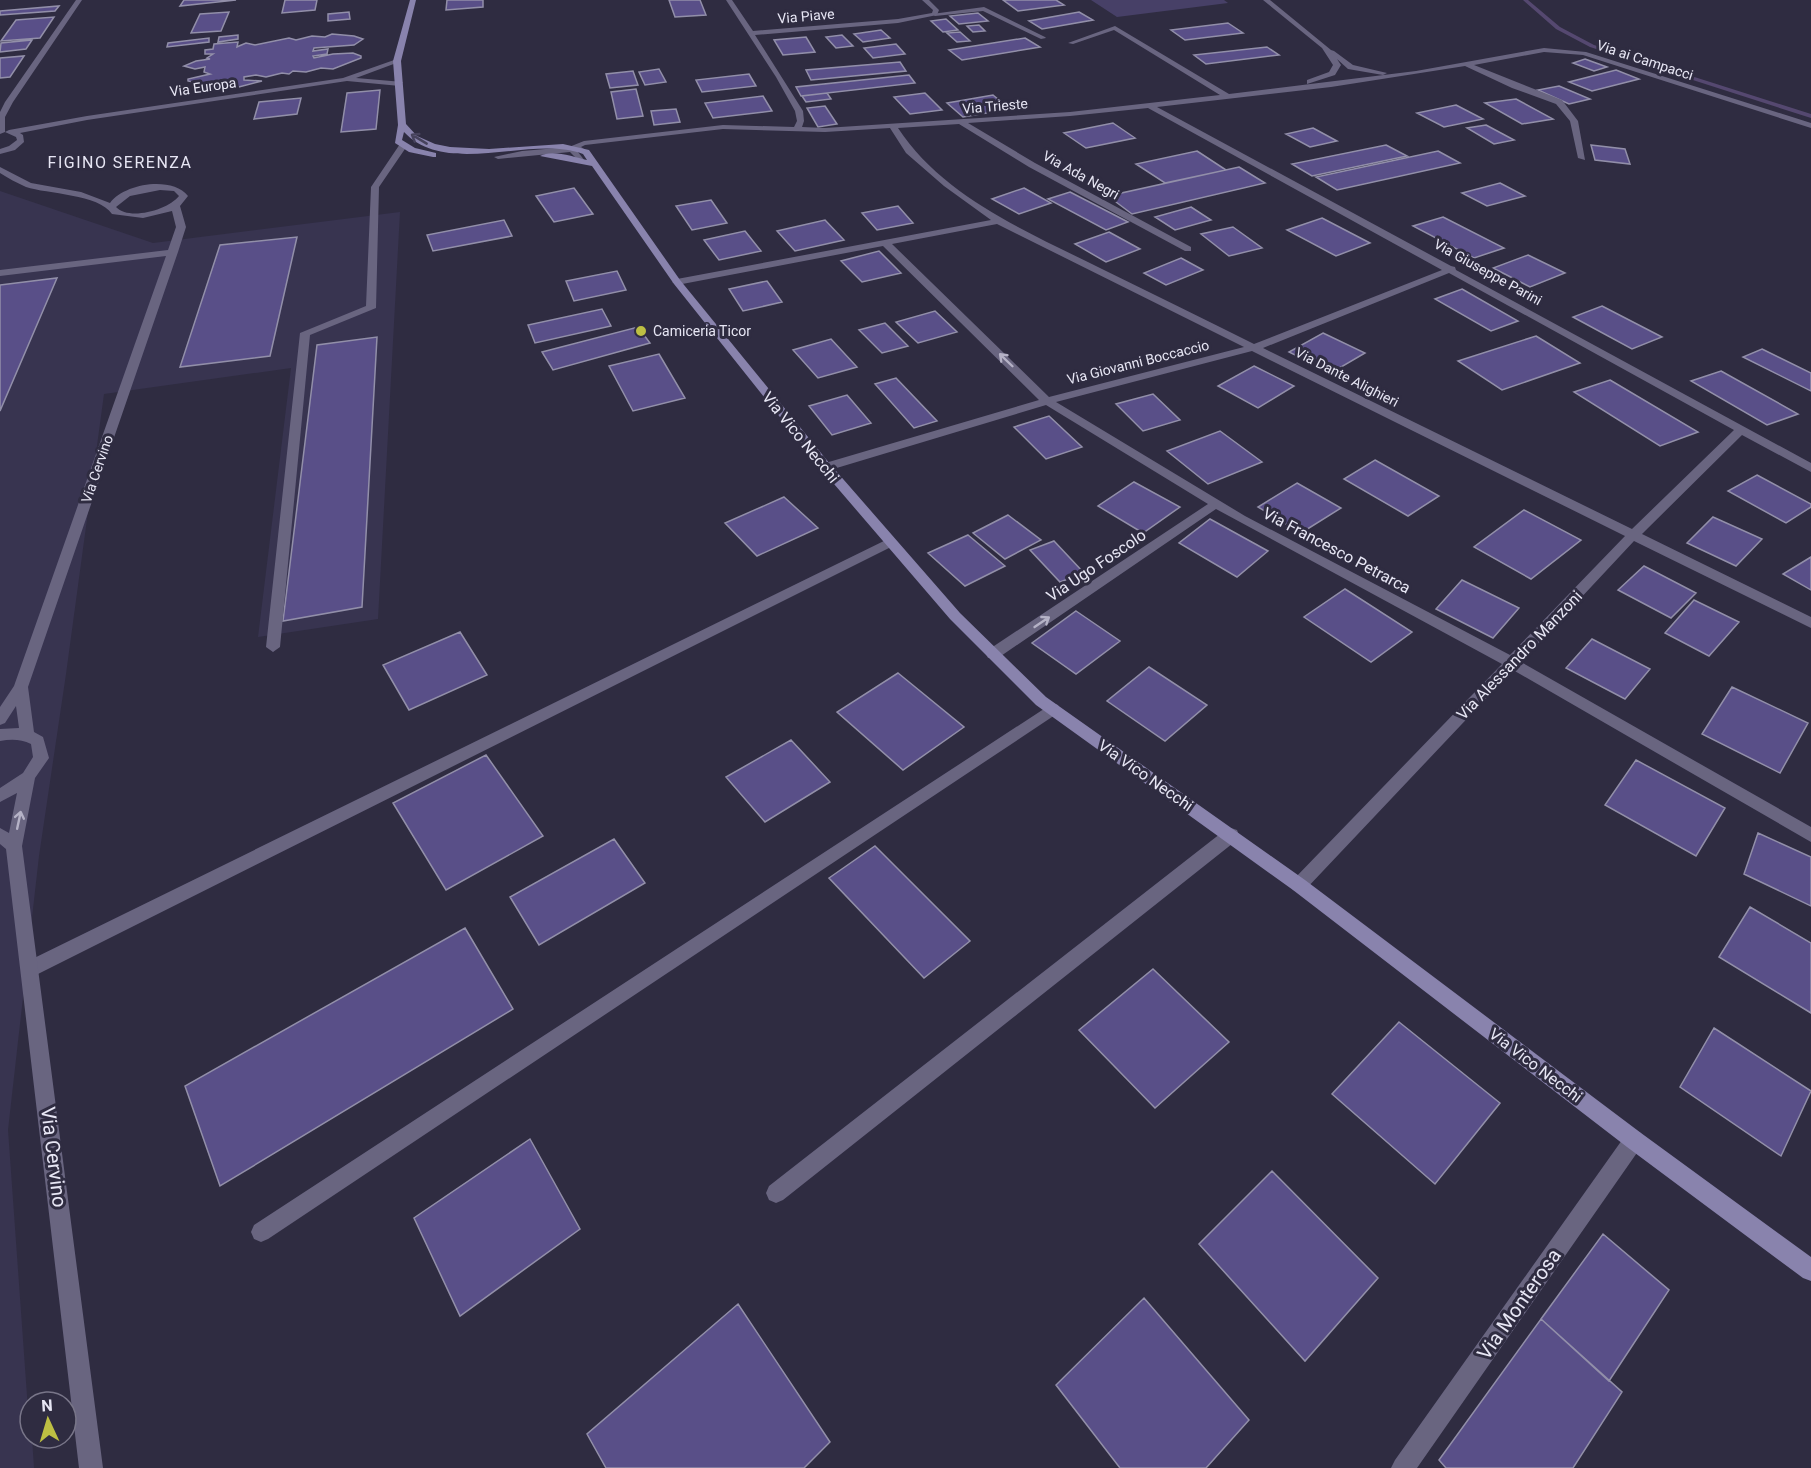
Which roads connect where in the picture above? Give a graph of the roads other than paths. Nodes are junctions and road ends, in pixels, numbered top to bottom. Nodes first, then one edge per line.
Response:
1 (79, 0) edge
2 (413, 0) edge
3 (729, 0) edge
4 (925, 0) edge
5 (1266, 0) edge
6 (935, 14) junction
7 (750, 33) junction
8 (1043, 38) dead end
9 (1071, 43) dead end
10 (1325, 47) junction
11 (397, 61) junction
12 (1466, 64) junction
13 (1416, 73) junction
14 (344, 80) junction
15 (400, 84) junction
16 (1266, 92) junction
17 (1227, 96) junction
18 (1149, 105) junction
19 (799, 111) junction
20 (1, 117) edge
21 (87, 118) junction
22 (963, 123) junction
23 (402, 125) junction
24 (893, 126) junction
25 (1811, 126) edge
26 (781, 129) junction
27 (796, 129) junction
28 (1, 132) edge
29 (11, 132) junction
30 (21, 138) junction
31 (403, 146) junction
32 (12, 148) junction
33 (576, 149) junction
34 (0, 152) edge
35 (498, 157) junction
36 (1582, 158) dead end
37 (0, 162) edge
38 (587, 162) junction
39 (0, 170) edge
40 (133, 192) junction
41 (100, 193) dead end
42 (111, 193) dead end
43 (78, 194) junction
44 (175, 205) junction
45 (112, 207) junction
46 (139, 215) junction
47 (160, 221) dead end
48 (998, 221) junction
49 (886, 243) junction
50 (1188, 249) dead end
51 (172, 252) junction
52 (1452, 269) junction
53 (0, 273) edge
54 (677, 282) junction
55 (1255, 347) junction
56 (1047, 401) junction
57 (1742, 429) junction
58 (826, 467) junction
59 (1811, 468) edge
60 (1216, 504) junction
61 (1632, 536) junction
62 (890, 542) junction
63 (1811, 623) edge
64 (273, 647) dead end
65 (993, 654) junction
66 (1512, 663) junction
67 (21, 687) junction
68 (1053, 709) junction
69 (0, 719) edge
70 (0, 735) edge
71 (27, 735) junction
72 (28, 777) junction
73 (0, 796) edge
74 (1231, 835) junction
75 (1811, 835) edge
76 (7, 841) edge
77 (1299, 885) junction
78 (30, 969) junction
79 (1634, 1140) junction
80 (776, 1193) dead end
81 (261, 1232) dead end
82 (1811, 1270) edge
83 (92, 1468) edge
84 (1403, 1468) edge

1 - 20 street
2 - 11 street
3 - 7 street
4 - 6 street
5 - 10 street
6 - 7 street, Via Piave
6 - 8 street, Via Piave
7 - 19 street
9 - 17 street
10 - 13 street
10 - 16 street
11 - 14 street, Via Europa
11 - 15 street
12 - 13 street, Via ai Campacci
12 - 25 street, Via ai Campacci
12 - 36 street
13 - 16 street
14 - 15 street
14 - 21 street, Via Europa
15 - 23 street
16 - 17 street, Via Trieste
17 - 18 street, Via Trieste
18 - 22 street, Via Trieste
18 - 52 street, Via Giuseppe Parini
19 - 26 street
19 - 27 street
20 - 28 street
21 - 29 street, Via Europa
21 - 30 street
22 - 24 street, Via Trieste
22 - 50 street, Via Ada Negri
23 - 31 street
33 -> 23 street
24 - 27 street, Via Trieste
24 - 48 street, Via Dante Alighieri
26 - 27 street, Via Trieste
26 - 33 street, Via Trieste
28 - 29 street, Via Europa
29 - 30 street
30 - 32 street
31 - 35 street
31 - 64 street
32 - 34 street
32 - 37 street
33 - 35 street
33 - 38 street, Via Vico Necchi
33 - 38 street, Via Vico Necchi
35 - 38 street
38 - 54 street, Via Vico Necchi
39 - 43 street
40 - 42 street, Via Cervino
40 - 44 street, Via Cervino
40 - 45 street, Via Cervino
41 - 43 street
43 - 45 street
44 - 46 street
44 - 51 street, Via Cervino
45 - 46 street
46 - 47 street
48 - 49 street
48 - 55 street, Via Dante Alighieri
49 - 54 street
56 -> 49 street, Via Francesco Petrarca
51 - 53 street
51 - 67 street, Via Cervino
52 - 55 street, Via Giovanni Boccaccio
52 - 57 street, Via Giuseppe Parini
54 - 58 street, Via Vico Necchi
55 - 56 street, Via Giovanni Boccaccio
55 - 61 street, Via Dante Alighieri
56 - 58 street, Via Giovanni Boccaccio
56 - 60 street, Via Francesco Petrarca
57 - 59 street, Via Giuseppe Parini
57 - 61 street, Via Alessandro Manzoni
58 - 62 street, Via Vico Necchi
65 -> 60 street, Via Ugo Foscolo
60 - 66 street, Via Francesco Petrarca
61 - 63 street, Via Dante Alighieri
61 - 66 street, Via Alessandro Manzoni
62 - 65 street, Via Vico Necchi
62 - 78 street
65 - 68 street, Via Vico Necchi
66 - 75 street, Via Francesco Petrarca
66 - 77 street, Via Alessandro Manzoni
67 - 69 street
67 - 71 street
68 - 74 street, Via Vico Necchi
68 - 81 street
70 - 71 street
71 - 72 street, Via Cervino
72 - 73 street
76 -> 72 street, Via Cervino
74 - 77 street, Via Vico Necchi
74 - 80 street
76 - 78 street, Via Cervino
77 - 79 street, Via Vico Necchi
78 - 83 street, Via Cervino
79 - 82 street, Via Vico Necchi
79 - 84 street, Via Monterosa

